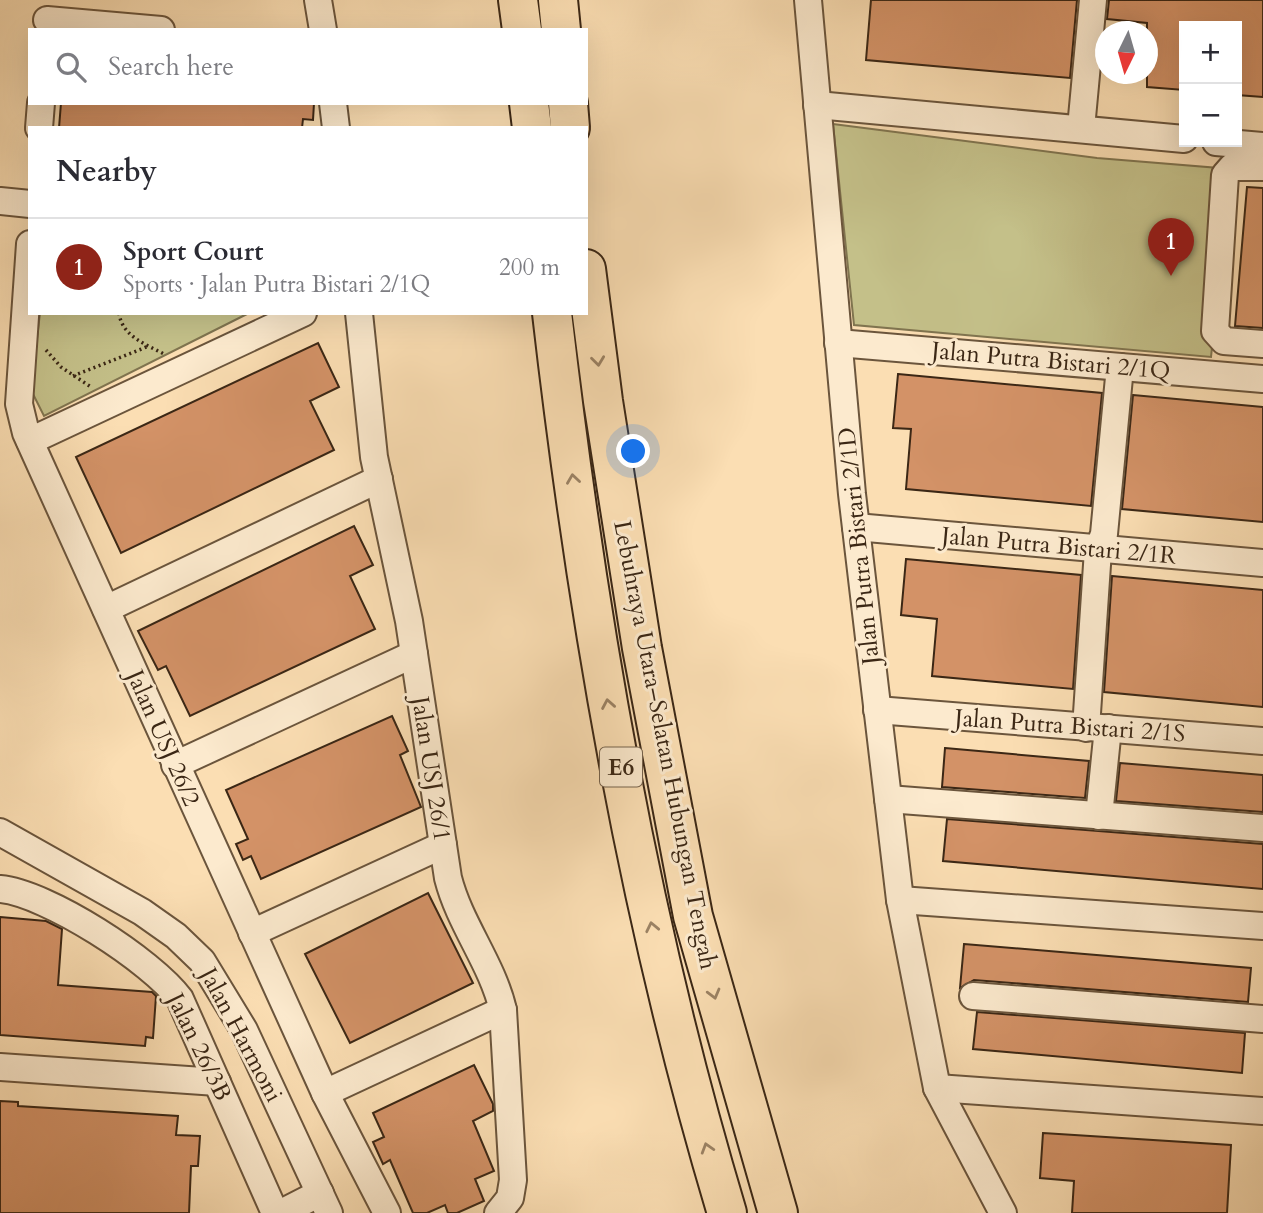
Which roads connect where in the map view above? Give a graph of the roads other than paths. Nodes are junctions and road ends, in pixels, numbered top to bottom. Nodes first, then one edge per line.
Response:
1 (318, 0) edge
2 (518, 0) edge
3 (558, 0) edge
4 (807, 0) edge
5 (1093, 0) edge
6 (48, 16) edge
7 (145, 28) edge
8 (323, 28) edge
9 (522, 28) edge
10 (561, 28) edge
11 (41, 105) edge
12 (333, 105) edge
13 (529, 105) edge
14 (568, 105) edge
15 (817, 105) junction
16 (39, 126) edge
17 (336, 126) edge
18 (532, 126) edge
19 (570, 126) edge
20 (1081, 128) junction
21 (1179, 138) edge
22 (1242, 144) edge
23 (1263, 146) edge
24 (1263, 167) edge
25 (0, 201) edge
26 (28, 204) edge
27 (28, 273) edge
28 (588, 283) edge
29 (299, 315) edge
30 (359, 315) edge
31 (552, 315) edge
32 (838, 343) junction
33 (1263, 344) edge
34 (1120, 367) junction
35 (1263, 379) edge
36 (30, 441) junction
37 (379, 479) junction
38 (856, 527) junction
39 (1098, 550) junction
40 (1263, 564) edge
41 (106, 609) junction
42 (414, 653) junction
43 (877, 710) junction
44 (1097, 728) junction
45 (1263, 741) edge
46 (175, 765) junction
47 (888, 799) junction
48 (1099, 816) junction
49 (1263, 828) edge
50 (0, 832) edge
51 (443, 845) junction
52 (0, 889) edge
53 (900, 900) junction
54 (1263, 926) edge
55 (252, 933) junction
56 (973, 996) dead end
57 (503, 1010) junction
58 (1263, 1019) edge
59 (0, 1068) edge
60 (217, 1082) junction
61 (937, 1088) junction
62 (325, 1093) junction
63 (1263, 1111) edge
64 (325, 1203) edge
65 (275, 1213) edge
66 (281, 1213) edge
67 (387, 1213) edge
68 (498, 1213) edge
69 (727, 1213) edge
70 (778, 1213) edge
71 (1003, 1213) edge

1 - 8 street
2 - 9 highway
3 - 10 highway
4 - 15 street, Jalan Putra Bistari 2/1D
5 - 20 street
6 - 7 street
11 - 16 street
12 - 17 street
13 - 18 highway
14 - 19 highway
15 - 20 street
15 - 32 street, Jalan Putra Bistari 2/1D
20 - 21 street
22 - 23 street
24 - 33 street
25 - 26 street
27 - 36 street, Jalan USJ 26/2
28 -> 70 highway, Lebuhraya Utara–Selatan Hubungan Tengah / E6
29 - 36 street
30 - 37 street, Jalan USJ 26/1
69 -> 31 highway, Lebuhraya Utara–Selatan Hubungan Tengah / E6
32 - 34 street, Jalan Putra Bistari 2/1Q
32 - 38 street, Jalan Putra Bistari 2/1D
34 - 35 street, Jalan Putra Bistari 2/1Q
34 - 39 street
36 - 41 street, Jalan USJ 26/2
37 - 41 street
37 - 42 street, Jalan USJ 26/1
38 - 39 street, Jalan Putra Bistari 2/1R
38 - 43 street, Jalan Putra Bistari 2/1D
39 - 40 street, Jalan Putra Bistari 2/1R
39 - 44 street
41 - 46 street, Jalan USJ 26/2
42 - 46 street
42 - 51 street, Jalan USJ 26/1
43 - 44 street, Jalan Putra Bistari 2/1S
43 - 47 street, Jalan Putra Bistari 2/1D
44 - 45 street, Jalan Putra Bistari 2/1S
44 - 48 street
46 - 55 street, Jalan USJ 26/2
47 - 48 street
47 - 53 street, Jalan Putra Bistari 2/1D
48 - 49 street
50 - 64 street, Jalan Harmoni
51 - 55 street
51 - 57 street, Jalan USJ 26/1
52 - 60 street, Jalan 26/3B
53 - 54 street
53 - 61 street, Jalan Putra Bistari 2/1D
55 - 62 street, Jalan USJ 26/2
56 - 58 street
57 - 62 street
57 - 68 street, Jalan USJ 26/1
59 - 60 street
60 - 65 street, Jalan 26/3B
61 - 63 street
61 - 71 street, Jalan Putra Bistari 2/1D
62 - 67 street, Jalan USJ 26/2
64 - 66 street

